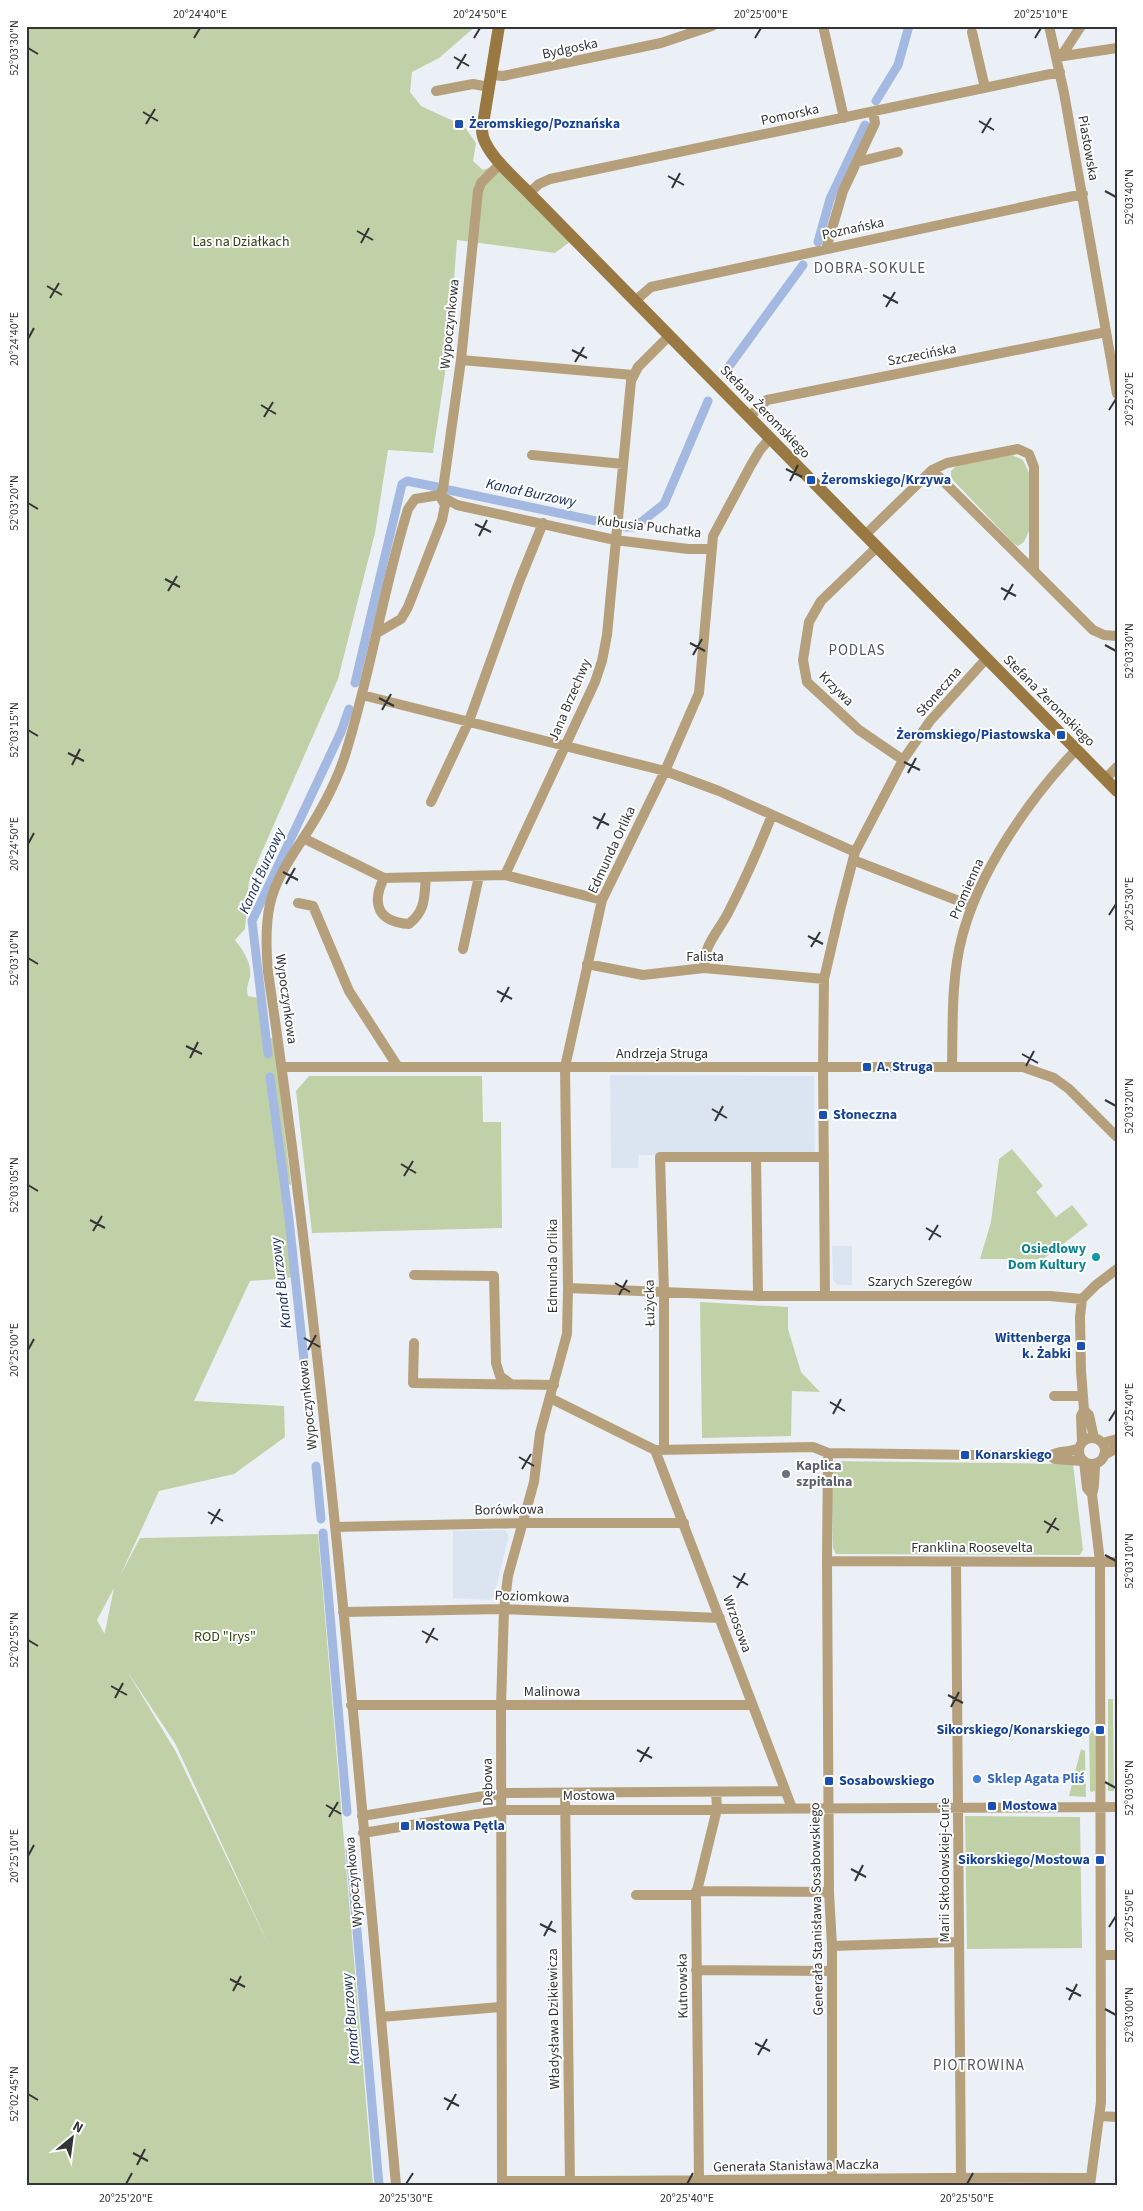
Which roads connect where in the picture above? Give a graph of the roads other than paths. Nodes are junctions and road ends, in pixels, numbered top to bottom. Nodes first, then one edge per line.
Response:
1 (499, 26) edge
2 (712, 26) edge
3 (822, 26) edge
4 (1049, 26) edge
5 (1081, 26) edge
6 (972, 32) dead end
7 (1117, 48) edge
8 (1057, 57) junction
9 (1060, 72) junction
10 (490, 81) junction
11 (985, 88) junction
12 (436, 91) dead end
13 (873, 112) junction
14 (844, 118) junction
15 (898, 152) dead end
16 (858, 162) junction
17 (501, 163) junction
18 (529, 193) junction
19 (1083, 194) junction
20 (826, 249) junction
21 (635, 301) junction
22 (1106, 332) junction
23 (669, 336) junction
24 (461, 360) junction
25 (633, 375) junction
26 (1117, 394) edge
27 (749, 417) junction
28 (770, 438) junction
29 (532, 456) dead end
30 (623, 464) junction
31 (932, 470) junction
32 (439, 495) junction
33 (543, 523) junction
34 (865, 535) junction
35 (615, 540) junction
36 (877, 547) junction
37 (711, 549) junction
38 (1034, 571) junction
39 (377, 633) junction
40 (1117, 636) edge
41 (986, 659) junction
42 (362, 695) junction
43 (470, 721) junction
44 (566, 744) junction
45 (1076, 750) junction
46 (903, 760) junction
47 (1117, 767) edge
48 (665, 771) junction
49 (1105, 779) junction
50 (1117, 791) edge
51 (431, 802) dead end
52 (772, 815) junction
53 (303, 838) junction
54 (854, 856) junction
55 (505, 875) junction
56 (479, 876) junction
57 (426, 877) junction
58 (384, 878) junction
59 (602, 900) junction
60 (298, 904) dead end
61 (972, 906) junction
62 (462, 949) dead end
63 (588, 964) junction
64 (704, 968) junction
65 (824, 979) junction
66 (952, 1066) junction
67 (282, 1067) junction
68 (398, 1067) junction
69 (564, 1067) junction
70 (822, 1067) junction
71 (1117, 1137) edge
72 (756, 1157) junction
73 (824, 1157) junction
74 (1117, 1269) edge
75 (414, 1275) dead end
76 (568, 1288) junction
77 (664, 1292) junction
78 (825, 1295) junction
79 (758, 1296) junction
80 (1082, 1299) junction
81 (414, 1343) dead end
82 (511, 1384) junction
83 (554, 1385) junction
84 (1054, 1396) dead end
85 (1083, 1396) junction
86 (550, 1398) junction
87 (1084, 1410) junction
88 (1117, 1439) edge
89 (1098, 1440) junction
90 (1080, 1445) junction
91 (1117, 1448) edge
92 (660, 1449) junction
93 (828, 1453) junction
94 (1104, 1455) junction
95 (1050, 1456) junction
96 (1083, 1461) junction
97 (1096, 1464) junction
98 (1092, 1494) junction
99 (684, 1522) junction
100 (522, 1523) junction
101 (334, 1527) junction
102 (827, 1561) junction
103 (956, 1562) junction
104 (1100, 1562) junction
105 (1117, 1562) edge
106 (504, 1609) junction
107 (343, 1612) junction
108 (720, 1618) junction
109 (752, 1704) junction
110 (351, 1705) junction
111 (501, 1706) junction
112 (785, 1791) junction
113 (716, 1792) junction
114 (502, 1793) junction
115 (565, 1793) junction
116 (1100, 1806) junction
117 (829, 1807) junction
118 (958, 1807) junction
119 (1117, 1807) edge
120 (792, 1808) junction
121 (566, 1809) junction
122 (717, 1809) junction
123 (503, 1810) junction
124 (362, 1816) junction
125 (363, 1833) junction
126 (829, 1892) junction
127 (696, 1894) junction
128 (636, 1895) dead end
129 (959, 1942) junction
130 (832, 1946) junction
131 (1101, 1955) junction
132 (1117, 1956) edge
133 (696, 1970) junction
134 (832, 1971) junction
135 (500, 2007) junction
136 (381, 2016) junction
137 (1100, 2116) junction
138 (1117, 2117) edge
139 (961, 2177) junction
140 (699, 2181) junction
141 (832, 2182) edge
142 (1090, 2182) edge
143 (502, 2183) edge
144 (570, 2183) edge
145 (396, 2185) edge

1 - 10 street
2 - 10 street, Bydgoska
3 - 14 street
4 - 8 street, Piastowska
5 - 8 street
6 - 11 street
7 - 8 street
8 - 9 street, Piastowska
9 - 11 street, Pomorska
9 - 19 street, Piastowska
10 - 12 street, Bydgoska
10 - 17 street, Stefana Żeromskiego
11 - 13 street, Pomorska
13 - 14 street, Pomorska
13 - 16 street
14 - 18 street, Pomorska
15 - 16 street
16 - 20 street
17 - 18 street, Stefana Żeromskiego
17 - 24 street, Wypoczynkowa
18 - 21 street, Stefana Żeromskiego
19 - 20 street, Poznańska
19 - 22 street, Piastowska
20 - 21 street, Poznańska
21 - 23 street, Stefana Żeromskiego
22 - 26 street, Piastowska
22 - 27 street, Szczecińska
23 - 25 street
23 - 27 street, Stefana Żeromskiego
24 - 25 street
24 - 32 street, Wypoczynkowa
25 - 30 street, Jana Brzechwy
27 - 28 street, Stefana Żeromskiego
28 - 34 street, Stefana Żeromskiego
28 - 37 street, Edmunda Orlika
29 - 30 street
30 - 35 street, Jana Brzechwy
31 - 34 street
31 - 38 street
31 - 38 street
32 - 33 street, Kubusia Puchatka
32 - 39 street, Wypoczynkowa
32 - 39 street, Wypoczynkowa
33 - 35 street, Kubusia Puchatka
33 - 43 street
34 - 36 street, Stefana Żeromskiego
35 - 37 street, Kubusia Puchatka
35 - 44 street, Jana Brzechwy
36 - 41 street, Stefana Żeromskiego
36 - 46 street, Krzywa
37 - 48 street, Edmunda Orlika
38 - 40 street
39 - 42 street, Wypoczynkowa
41 - 45 street, Stefana Żeromskiego
41 - 46 street, Słoneczna
42 - 43 street
42 - 53 street, Wypoczynkowa
43 - 44 street
43 - 51 street
44 - 48 street
44 - 55 street, Jana Brzechwy
45 - 49 street, Stefana Żeromskiego
45 - 61 street, Promienna
46 - 54 street, Słoneczna
47 - 49 street
48 - 52 street
48 - 59 street, Edmunda Orlika
49 - 50 street, Stefana Żeromskiego
52 - 54 street
52 - 64 street
53 - 58 street
53 - 67 street, Wypoczynkowa
54 - 61 street
54 - 65 street, Słoneczna
55 - 56 street
55 - 59 street
56 - 57 street
56 - 62 street
57 - 58 street
57 - 58 street
59 - 63 street, Edmunda Orlika
60 - 68 street
61 - 66 street, Promienna
63 - 64 street, Falista
63 - 69 street, Edmunda Orlika
64 - 65 street, Falista
65 - 70 street, Słoneczna
66 - 70 street, Andrzeja Struga
66 - 71 street, Andrzeja Struga
67 - 68 street, Andrzeja Struga
67 - 101 street, Wypoczynkowa
68 - 69 street, Andrzeja Struga
69 - 70 street, Andrzeja Struga
69 - 76 street, Edmunda Orlika
70 - 73 street, Słoneczna
72 - 73 street
72 - 77 street, Łużycka
72 - 79 street
73 - 78 street, Słoneczna
74 - 80 street
75 - 82 street
76 - 77 street, Szarych Szeregów
76 - 83 street, Edmunda Orlika
77 - 79 street, Szarych Szeregów
77 - 92 street, Łużycka
78 - 79 street, Szarych Szeregów
78 - 80 street, Szarych Szeregów
80 - 85 street
81 - 82 street
82 - 83 street
83 - 86 street, Dębowa
84 - 85 street
85 - 87 street
86 - 92 street
86 - 100 street, Dębowa
87 - 89 street
87 - 90 street
88 - 89 street
89 - 90 street
89 - 94 street
90 - 95 street
90 - 96 street
91 - 94 street
92 - 93 street
92 - 99 street, Wrzosowa
93 - 95 street
93 - 102 street, Generała Stanisława Sosabowskiego
94 - 97 street
95 - 96 street
96 - 97 street
96 - 98 street
97 - 98 street
98 - 104 street
99 - 100 street, Borówkowa
99 - 108 street, Wrzosowa
100 - 101 street, Borówkowa
100 - 106 street, Dębowa
101 - 107 street, Wypoczynkowa
102 - 103 street, Franklina Roosevelta
102 - 117 street, Generała Stanisława Sosabowskiego
103 - 104 street, Franklina Roosevelta
103 - 118 street, Marii Skłodowskiej-Curie
104 - 105 street, Franklina Roosevelta
104 - 116 street
106 - 107 street, Poziomkowa
106 - 108 street, Poziomkowa
106 - 111 street, Dębowa
107 - 110 street, Wypoczynkowa
108 - 109 street, Wrzosowa
109 - 111 street, Malinowa
109 - 112 street, Wrzosowa
110 - 111 street, Malinowa
110 - 124 street, Wypoczynkowa
111 - 114 street, Dębowa
112 - 113 street, Mostowa
112 - 120 street, Wrzosowa
113 - 115 street, Mostowa
113 - 122 street, Kutnowska
114 - 115 street, Mostowa
114 - 123 street, Dębowa
114 - 124 street, Mostowa
115 - 121 street, Władysława Dzikiewicza
116 - 118 street, Mostowa
116 - 119 street, Mostowa
116 - 131 street
117 - 118 street, Mostowa
117 - 120 street, Mostowa
117 - 126 street, Generała Stanisława Sosabowskiego
118 - 129 street, Marii Skłodowskiej-Curie
120 - 122 street, Mostowa
121 - 122 street, Mostowa
121 - 123 street, Mostowa
121 - 144 street, Władysława Dzikiewicza
122 - 127 street, Kutnowska
123 - 125 street, Mostowa
123 - 135 street, Dębowa
124 - 125 street, Wypoczynkowa
125 - 136 street, Wypoczynkowa
126 - 127 street
126 - 130 street, Generała Stanisława Sosabowskiego
127 - 128 street
127 - 133 street, Kutnowska
129 - 130 street
129 - 139 street, Marii Skłodowskiej-Curie
130 - 134 street, Generała Stanisława Sosabowskiego
131 - 132 street
131 - 137 street
133 - 134 street
133 - 140 street, Kutnowska
134 - 141 street, Generała Stanisława Sosabowskiego
135 - 136 street
135 - 143 street, Dębowa
136 - 145 street, Wypoczynkowa
137 - 138 street
137 - 142 street
139 - 141 street, Generała Stanisława Maczka
139 - 142 street, Generała Stanisława Maczka
140 - 141 street, Generała Stanisława Maczka
140 - 144 street, Generała Stanisława Maczka
143 - 144 street, Generała Stanisława Maczka

